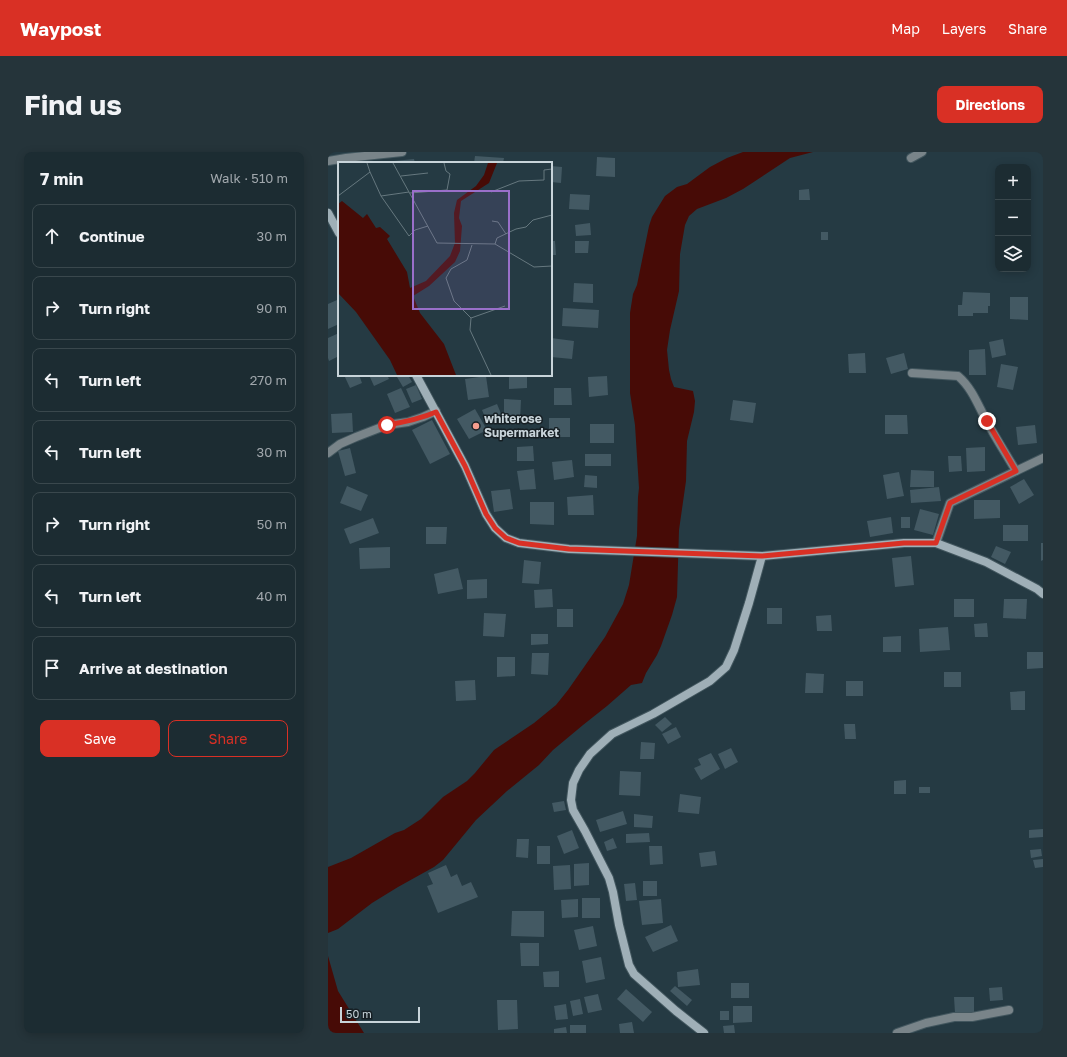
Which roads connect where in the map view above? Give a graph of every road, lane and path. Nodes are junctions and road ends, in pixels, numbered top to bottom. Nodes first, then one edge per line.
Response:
1 (402, 152) edge
2 (922, 152) edge
3 (911, 158) dead end
4 (328, 161) edge
5 (328, 213) edge
6 (338, 231) edge
7 (912, 373) dead end
8 (417, 376) edge
9 (436, 412) junction
10 (328, 453) edge
11 (1043, 458) edge
12 (1016, 471) junction
13 (936, 543) junction
14 (762, 556) junction
15 (1043, 594) edge
16 (1009, 1010) dead end
17 (704, 1033) edge
18 (897, 1033) edge

1 - 4 street
2 - 3 street
5 - 6 main road
7 - 12 street
8 - 9 main road
9 - 10 street
9 - 14 main road
11 - 12 street
12 - 13 street
13 - 14 main road
13 - 15 main road
14 - 17 main road
16 - 18 street

